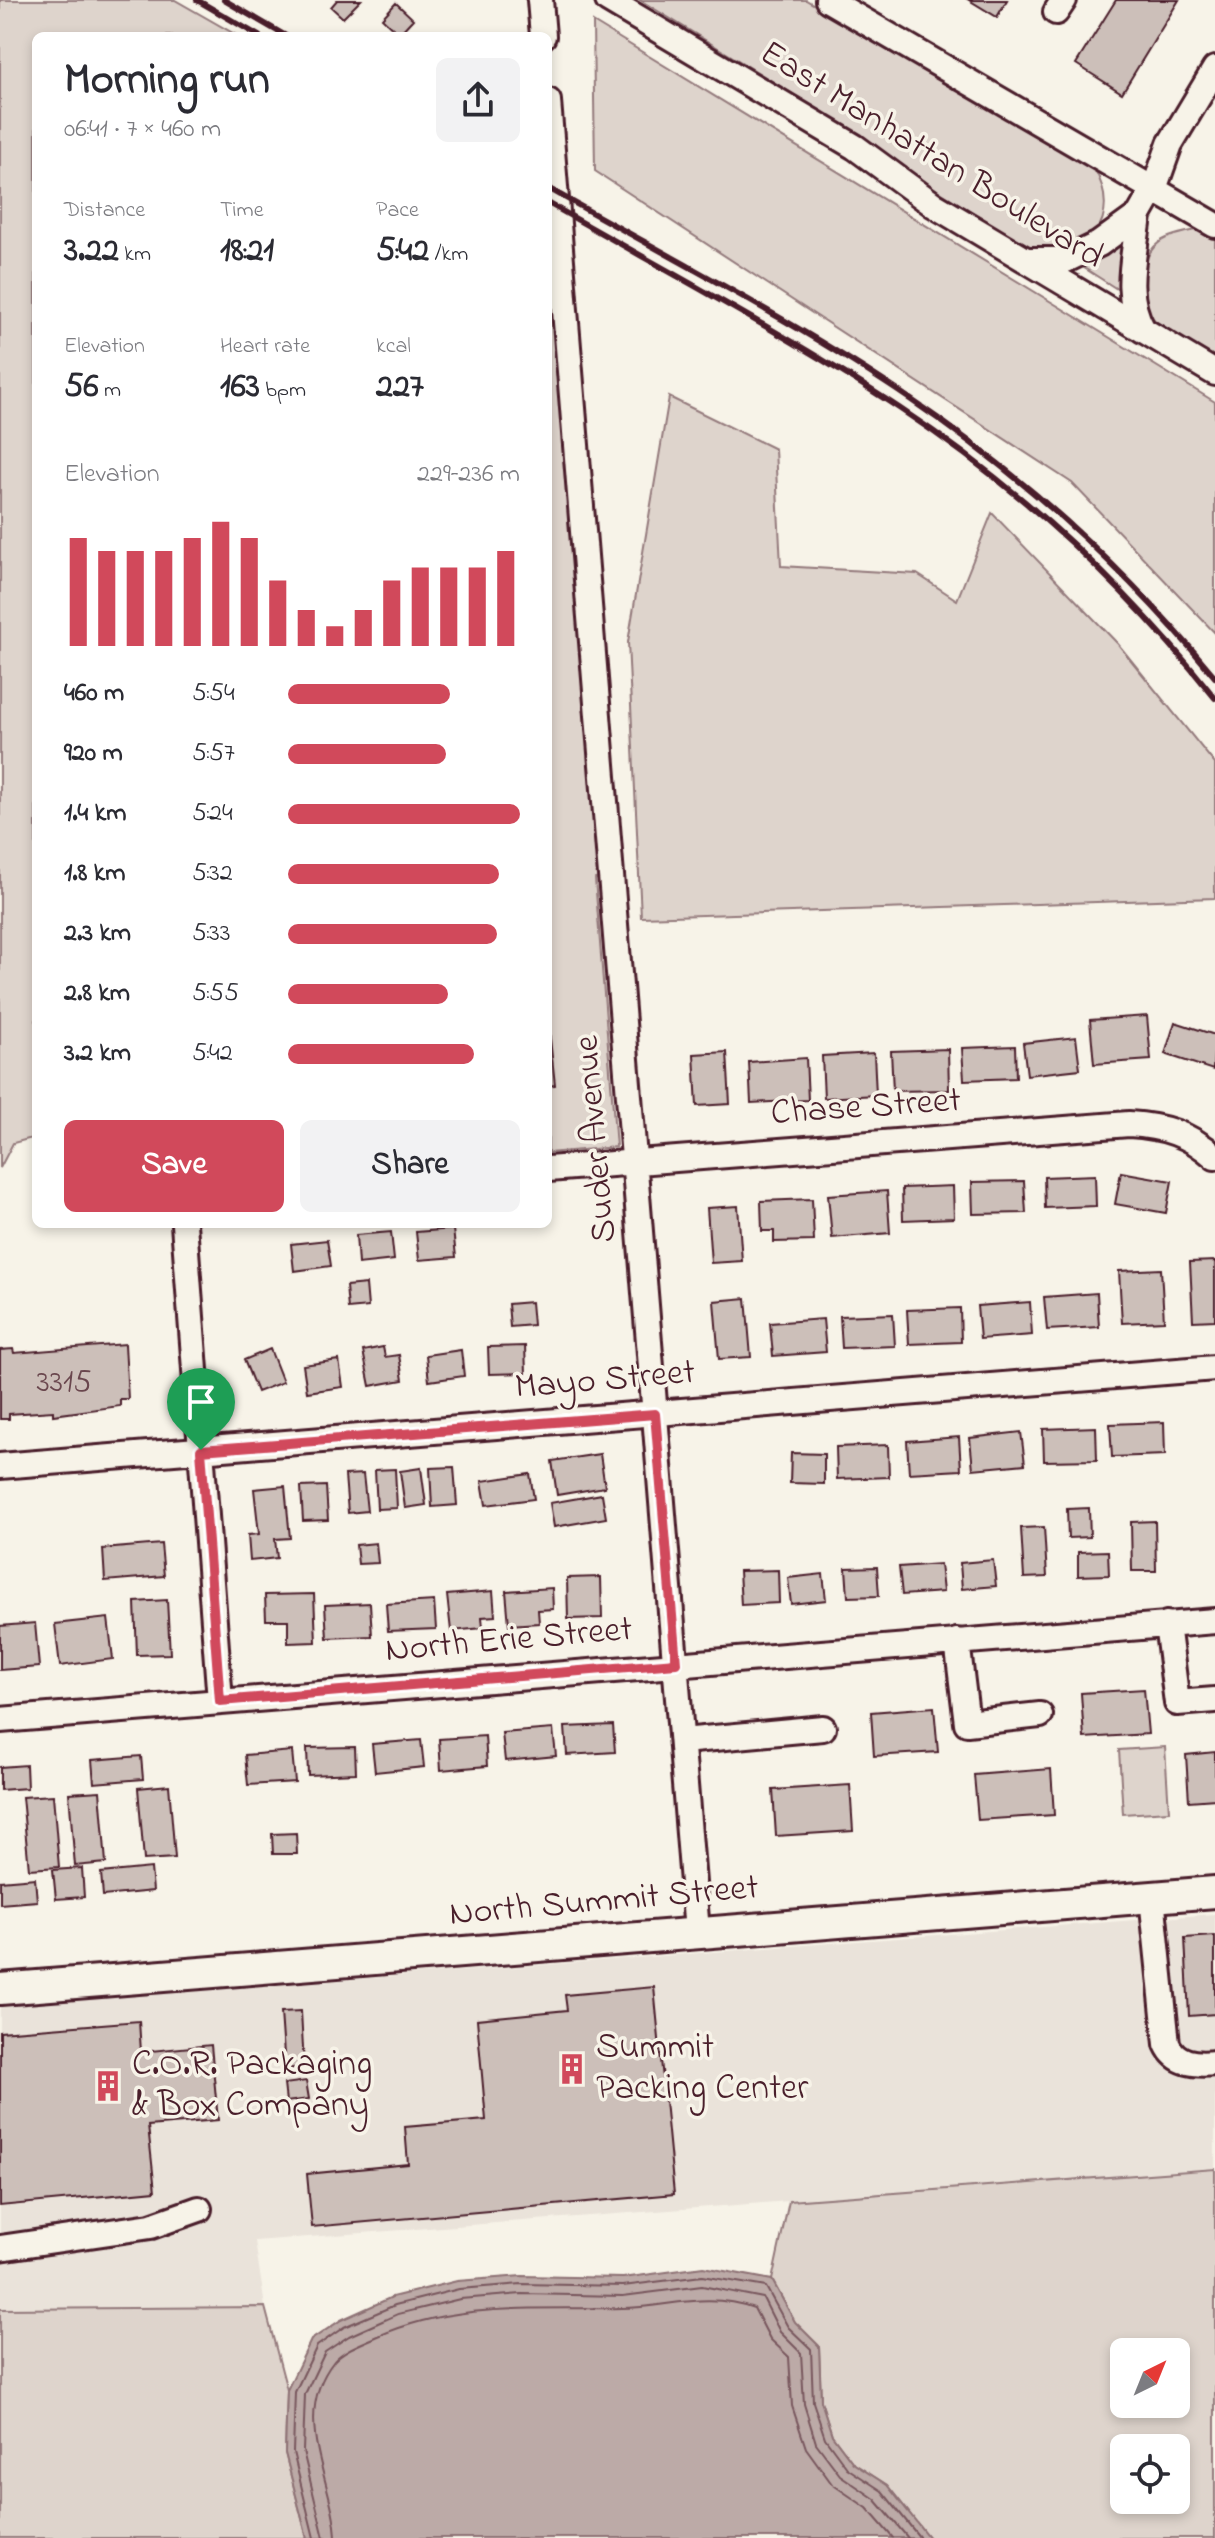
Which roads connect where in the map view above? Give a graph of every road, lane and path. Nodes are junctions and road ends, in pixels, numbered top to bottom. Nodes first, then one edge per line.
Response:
1 (540, 0) edge
2 (608, 0) edge
3 (828, 0) edge
4 (543, 32) edge
5 (1215, 69) edge
6 (552, 150) edge
7 (1154, 189) junction
8 (1139, 215) junction
9 (1215, 225) edge
10 (1027, 260) junction
11 (1143, 330) junction
12 (1215, 373) edge
13 (1215, 1157) edge
14 (635, 1162) junction
15 (552, 1169) edge
16 (184, 1228) edge
17 (1215, 1368) edge
18 (655, 1414) junction
19 (201, 1450) junction
20 (0, 1466) edge
21 (1215, 1621) edge
22 (1167, 1624) junction
23 (957, 1641) junction
24 (676, 1663) junction
25 (1215, 1700) edge
26 (220, 1701) junction
27 (1040, 1715) dead end
28 (0, 1720) edge
29 (823, 1728) dead end
30 (682, 1741) junction
31 (1215, 1892) edge
32 (1152, 1897) junction
33 (697, 1932) junction
34 (0, 1989) edge
35 (1215, 2063) edge
36 (199, 2209) dead end
37 (0, 2248) edge

1 - 4 street
2 - 10 street, East Manhattan Boulevard
3 - 7 street
5 - 7 street
6 - 14 street, Suder Avenue
7 - 8 street
7 - 9 street
8 - 10 street
8 - 11 street
10 - 11 street, East Manhattan Boulevard
11 - 12 street, East Manhattan Boulevard
13 - 14 street, Chase Street
14 - 15 street, Chase Street
14 - 18 street, Suder Avenue
16 - 19 street
17 - 18 street, Mayo Street
18 - 19 street, Mayo Street
18 - 24 street, Suder Avenue
19 - 20 street, Mayo Street
19 - 26 street
21 - 22 street, North Erie Street
22 - 23 street, North Erie Street
22 - 25 street
23 - 24 street, North Erie Street
23 - 27 street
24 - 26 street, North Erie Street
24 - 30 street, Suder Avenue
26 - 28 street, North Erie Street
29 - 30 street
30 - 33 street, Suder Avenue
31 - 32 main road, North Summit Street
32 - 33 main road, North Summit Street
32 - 35 street
33 - 34 main road, North Summit Street
36 - 37 street

